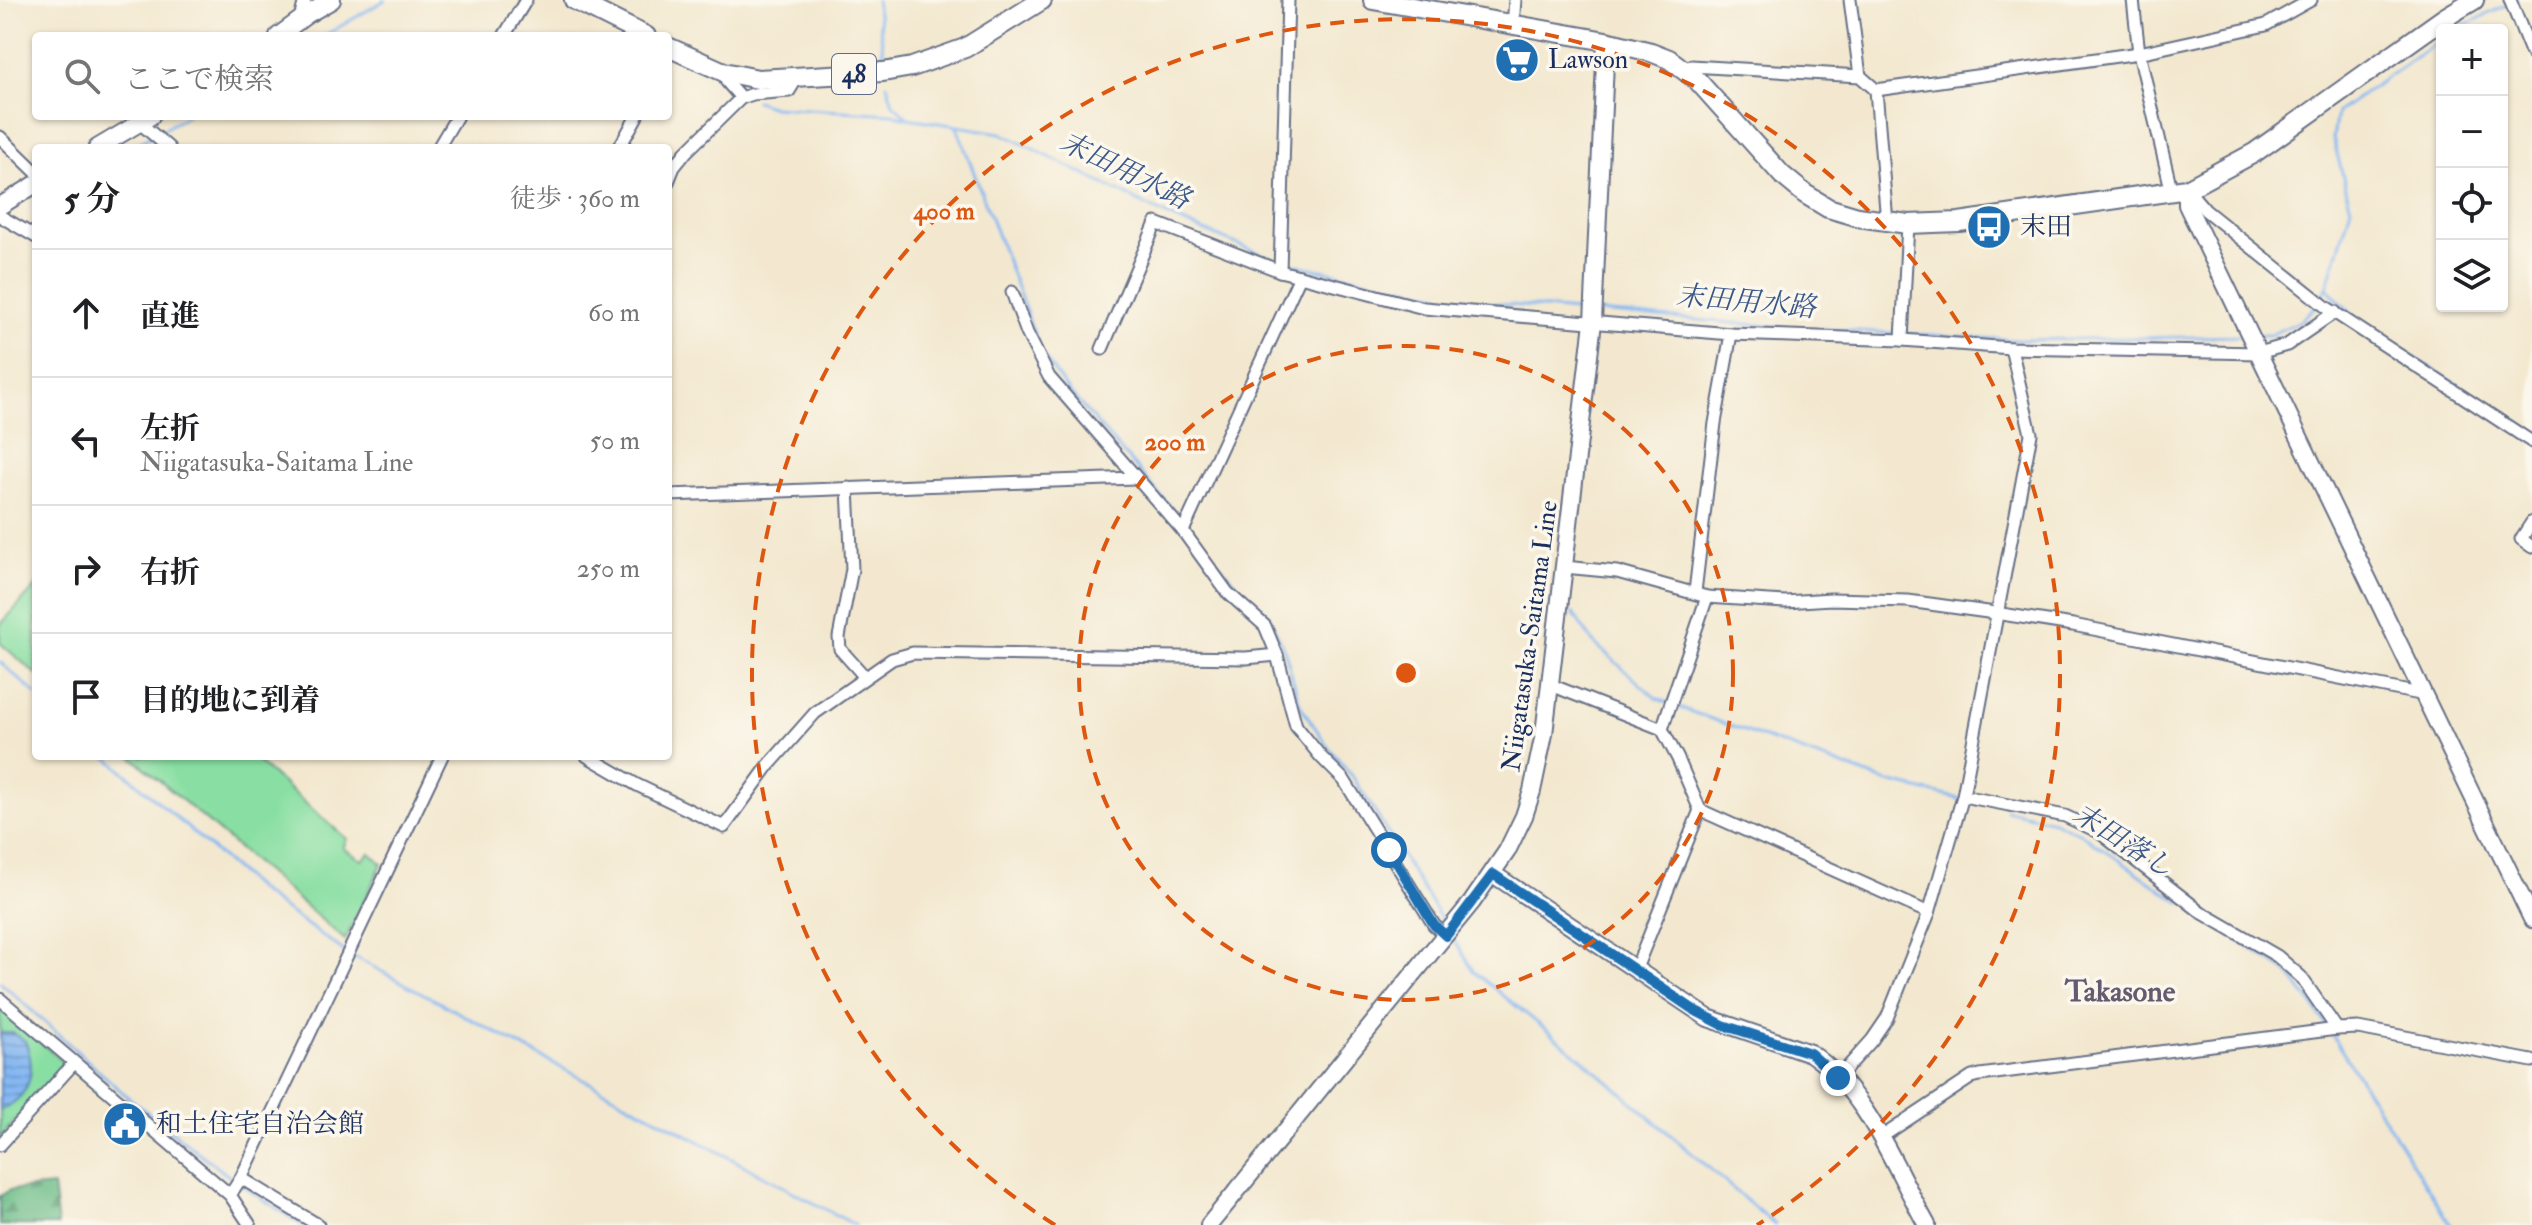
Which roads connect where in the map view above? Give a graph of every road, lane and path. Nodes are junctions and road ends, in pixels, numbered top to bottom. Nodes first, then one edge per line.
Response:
1 (305, 0) edge
2 (332, 0) edge
3 (526, 0) edge
4 (574, 0) edge
5 (1288, 0) edge
6 (1373, 0) edge
7 (1515, 0) edge
8 (1850, 0) edge
9 (2133, 0) edge
10 (2311, 0) edge
11 (2474, 0) edge
12 (1033, 2) edge
13 (2512, 3) edge
14 (300, 20) junction
15 (1513, 25) junction
16 (284, 32) edge
17 (506, 32) edge
18 (638, 32) edge
19 (1606, 41) junction
20 (2139, 53) junction
21 (672, 54) edge
22 (2532, 54) edge
23 (1685, 68) junction
24 (724, 72) junction
25 (1860, 76) junction
26 (797, 78) junction
27 (1876, 90) junction
28 (741, 98) junction
29 (144, 120) edge
30 (147, 120) edge
31 (455, 120) edge
32 (635, 120) edge
33 (0, 137) edge
34 (104, 144) edge
35 (166, 144) edge
36 (440, 144) edge
37 (621, 144) edge
38 (32, 168) edge
39 (672, 172) edge
40 (32, 186) edge
41 (2180, 191) junction
42 (0, 206) edge
43 (0, 216) edge
44 (1887, 222) junction
45 (1908, 224) junction
46 (32, 235) edge
47 (1280, 271) junction
48 (1300, 276) junction
49 (1012, 292) dead end
50 (2335, 312) junction
51 (1593, 322) junction
52 (1731, 334) junction
53 (1902, 340) junction
54 (2011, 348) junction
55 (1102, 349) dead end
56 (2259, 353) junction
57 (2532, 442) edge
58 (1135, 478) junction
59 (848, 488) junction
60 (672, 495) edge
61 (2532, 522) edge
62 (1183, 531) junction
63 (2532, 547) edge
64 (1564, 567) junction
65 (1695, 592) junction
66 (1707, 597) junction
67 (1995, 613) junction
68 (1277, 655) junction
69 (865, 677) junction
70 (1551, 685) junction
71 (2425, 695) junction
72 (1662, 729) junction
73 (440, 760) edge
74 (594, 760) edge
75 (1963, 796) junction
76 (1700, 810) junction
77 (1493, 874) junction
78 (1929, 913) junction
79 (2532, 919) edge
80 (1446, 936) junction
81 (1635, 971) junction
82 (0, 999) edge
83 (2337, 1029) junction
84 (2532, 1061) edge
85 (74, 1063) junction
86 (1838, 1078) junction
87 (1880, 1138) junction
88 (0, 1145) edge
89 (241, 1178) junction
90 (230, 1195) junction
91 (250, 1225) edge
92 (318, 1225) edge
93 (1209, 1225) edge
94 (1927, 1225) edge

1 - 14 street
2 - 14 street
3 - 17 street
4 - 18 main road
5 - 47 street
6 - 15 main road
7 - 15 street
8 - 25 street
9 - 20 street
10 - 20 street
11 - 41 main road
12 - 26 main road, 48
13 - 22 street
14 - 16 street
15 - 19 main road
19 - 23 main road
19 - 51 street, Niigatasuka-Saitama Line
20 - 27 street
20 - 41 street
21 - 24 main road, 48
23 - 25 street
23 - 44 main road
24 - 26 main road, 48
24 - 28 street
25 - 27 street
26 - 28 street
27 - 44 street
28 - 39 street
29 - 34 street
30 - 35 street
31 - 36 street
32 - 37 street
33 - 38 street
40 - 42 street
41 - 45 main road
41 - 50 street
41 - 56 street
43 - 46 street
44 - 45 main road
45 - 53 street
47 - 48 street
47 - 55 street
48 - 51 street
48 - 62 street
49 - 58 street
50 - 56 street
50 - 57 street
51 - 52 street
51 - 64 street, Niigatasuka-Saitama Line
52 - 53 street
52 - 65 street
53 - 54 street
54 - 56 street
54 - 67 street
56 - 71 street
58 - 59 street
58 - 62 street
59 - 60 street
59 - 69 street
61 - 63 street
62 - 68 street
64 - 65 street
64 - 70 street, Niigatasuka-Saitama Line
65 - 66 street
66 - 67 street
66 - 72 street
67 - 71 street
67 - 75 street
68 - 69 street
68 - 80 street
69 - 74 street
70 - 72 street
70 - 77 street, Niigatasuka-Saitama Line
71 - 79 street
72 - 76 street
73 - 89 street
75 - 78 street
75 - 83 street
76 - 78 street
76 - 81 street
77 - 80 street, Niigatasuka-Saitama Line
77 - 81 street
78 - 86 street
80 - 93 street, Niigatasuka-Saitama Line
81 - 86 street
82 - 85 street
83 - 84 street
83 - 87 street
85 - 88 street
85 - 90 street
86 - 87 street
87 - 94 street
89 - 90 street
89 - 92 street
90 - 91 street

